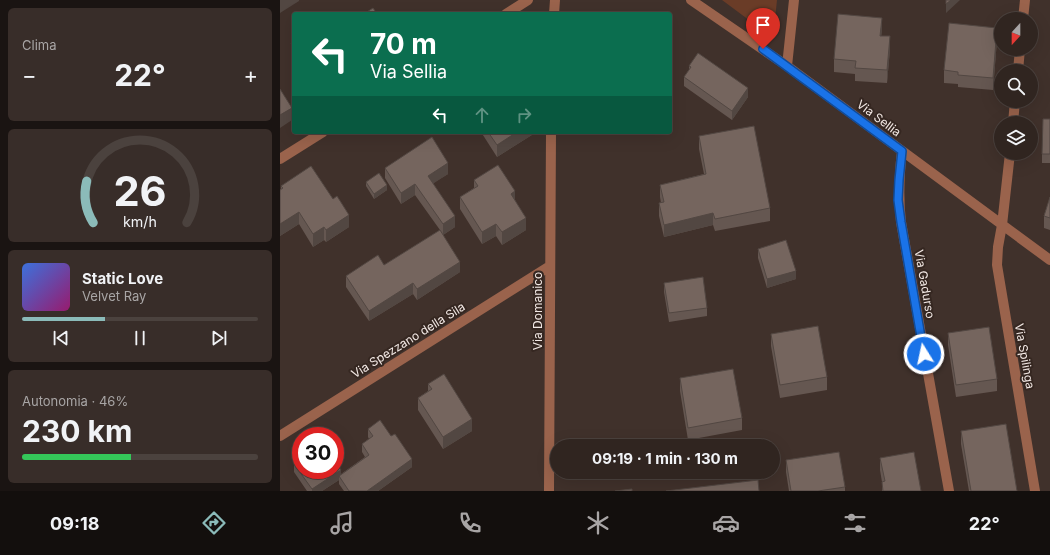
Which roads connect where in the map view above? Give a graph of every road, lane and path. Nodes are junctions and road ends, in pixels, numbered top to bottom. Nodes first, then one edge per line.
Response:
1 (528, 0) edge
2 (555, 0) edge
3 (691, 0) edge
4 (794, 0) edge
5 (1025, 0) edge
6 (509, 12) edge
7 (554, 12) edge
8 (1024, 12) edge
9 (787, 66) junction
10 (320, 134) edge
11 (551, 134) edge
12 (902, 151) junction
13 (280, 159) edge
14 (1009, 160) edge
15 (1002, 225) junction
16 (1050, 260) edge
17 (550, 266) junction
18 (280, 436) edge
19 (549, 491) edge
20 (950, 491) edge
21 (1035, 491) edge

1 - 6 street
2 - 7 street
3 - 9 street, Via Sellia
4 - 9 street
5 - 8 street
9 - 12 street, Via Sellia
10 - 13 street
11 - 17 street, Via Domanico
12 - 15 street, Via Sellia
12 - 20 street, Via Gadurso
14 - 15 street, Via Spilinga
15 - 16 street, Via Sellia
15 - 21 street, Via Spilinga
17 - 18 street, Via Spezzano della Sila
17 - 19 street, Via Domanico

